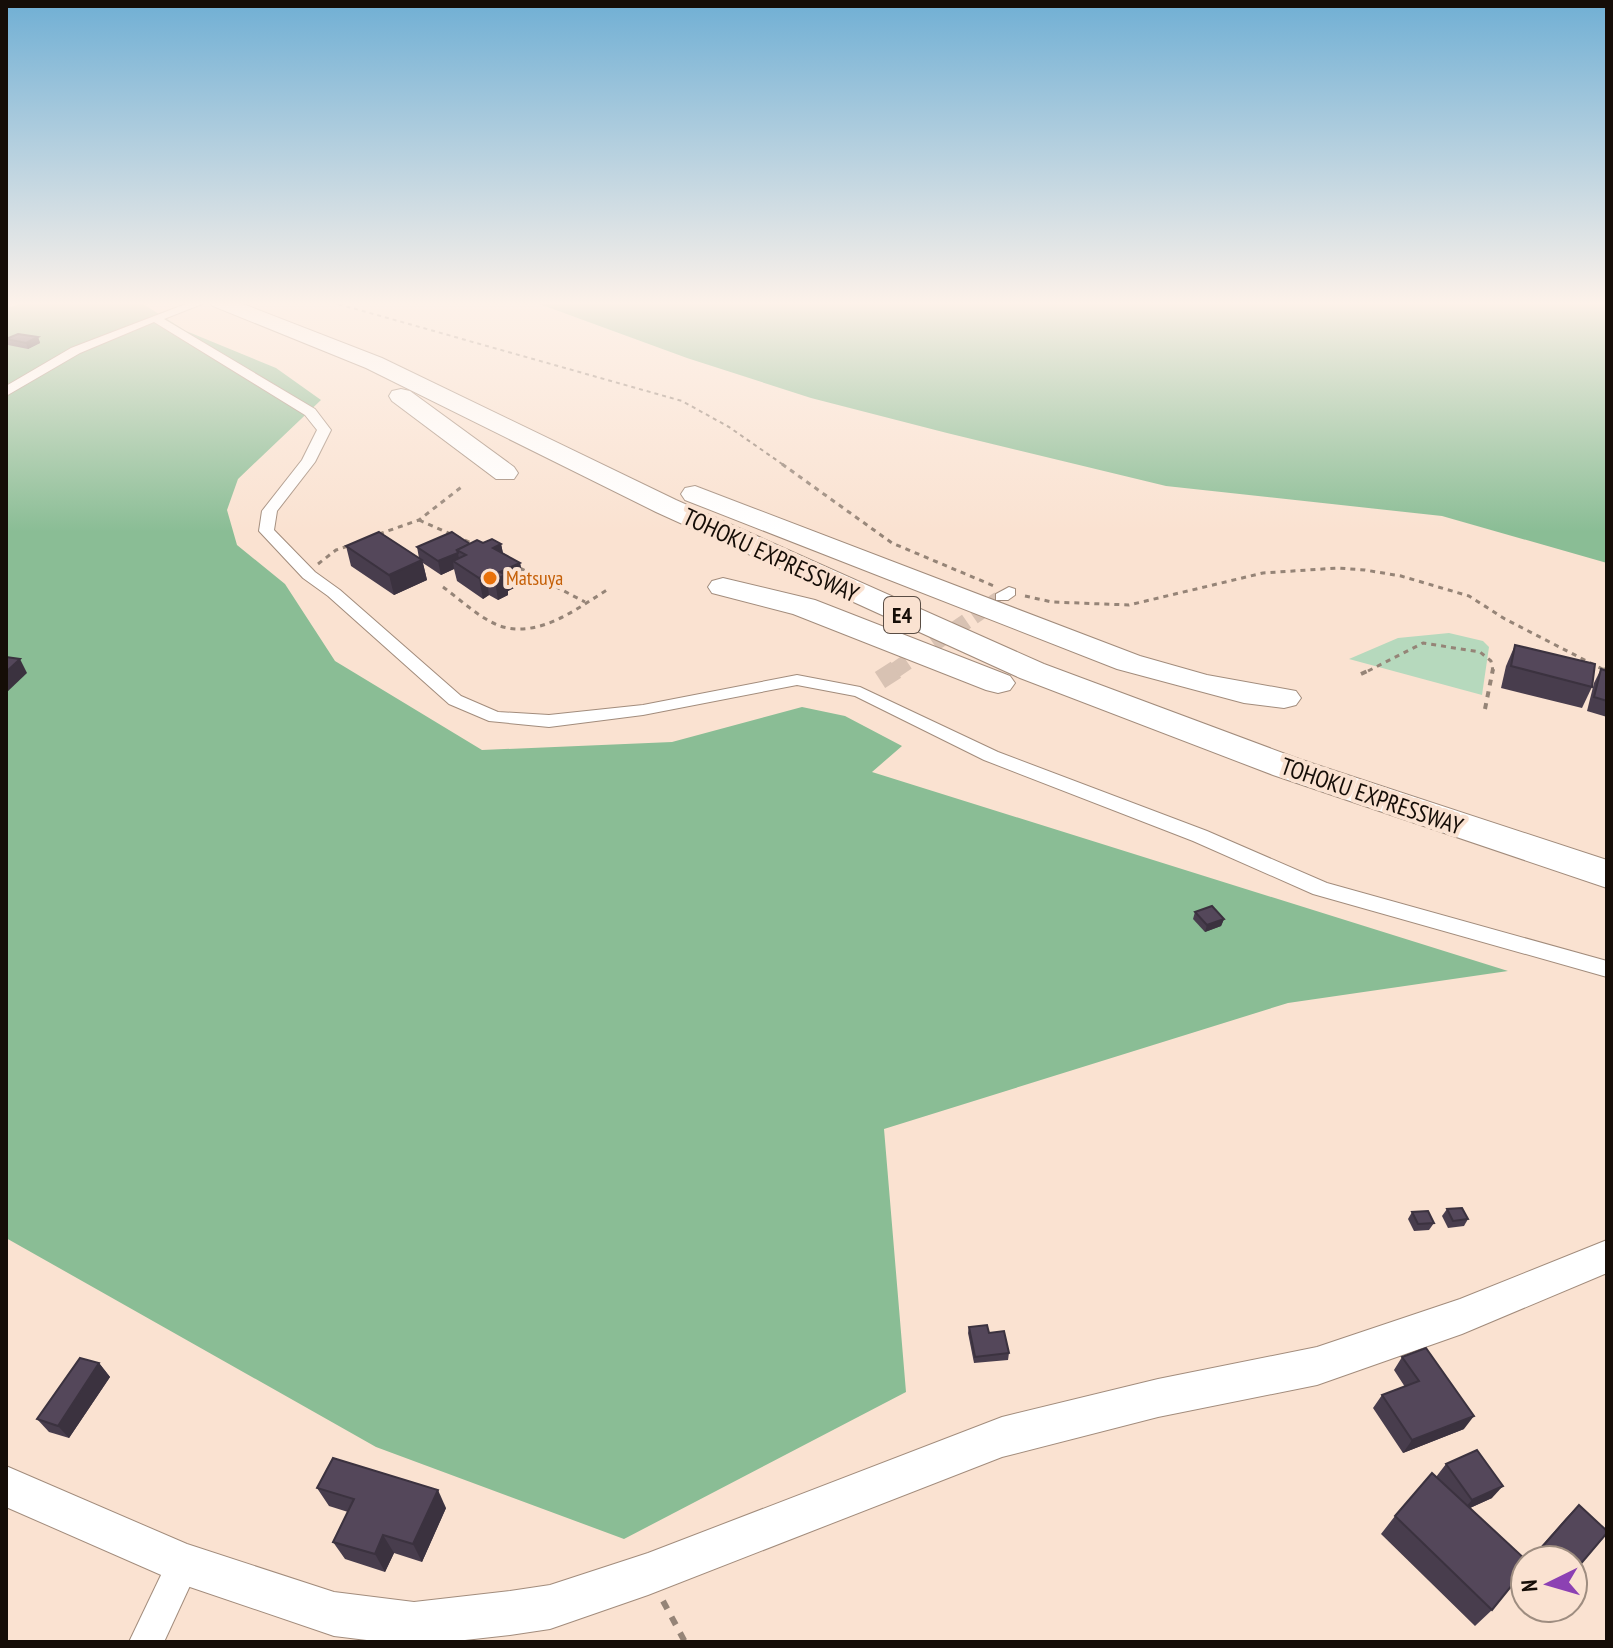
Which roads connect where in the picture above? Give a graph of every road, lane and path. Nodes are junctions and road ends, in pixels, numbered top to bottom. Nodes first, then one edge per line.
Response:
1 (26, 379) edge
2 (258, 379) edge
3 (373, 379) edge
4 (409, 379) edge
5 (441, 379) edge
6 (604, 379) edge
7 (6, 392) edge
8 (618, 464) junction
9 (505, 473) dead end
10 (464, 485) dead end
11 (419, 520) junction
12 (377, 535) edge
13 (350, 545) edge
14 (475, 545) edge
15 (516, 566) edge
16 (308, 574) junction
17 (443, 587) dead end
18 (723, 587) dead end
19 (610, 588) dead end
20 (585, 602) junction
21 (1607, 671) edge
22 (1361, 674) dead end
23 (880, 680) tunnel mouth
24 (860, 692) junction
25 (1284, 698) dead end
26 (1485, 709) dead end
27 (1607, 849) edge
28 (1607, 875) edge
29 (1607, 969) edge
30 (1607, 1256) edge
31 (6, 1486) edge
32 (184, 1564) junction
33 (648, 1574) junction
34 (146, 1642) edge
35 (685, 1642) edge

1 - 7 street
2 - 16 street
3 - 9 highway
4 - 28 highway, TOHOKU EXPRESSWAY / E4
5 - 8 highway, TOHOKU EXPRESSWAY / E4
6 - 21 path
8 - 25 highway
8 - 27 highway, TOHOKU EXPRESSWAY / E4
10 - 11 path
11 - 12 path
11 - 14 path
13 - 16 path
15 - 20 path
16 - 24 street
17 - 20 path
18 - 28 highway
19 - 20 path
22 - 26 path
23 - 24 street
24 - 29 street
30 - 33 street
31 - 32 street
32 - 33 street
32 - 34 street
33 - 35 path

